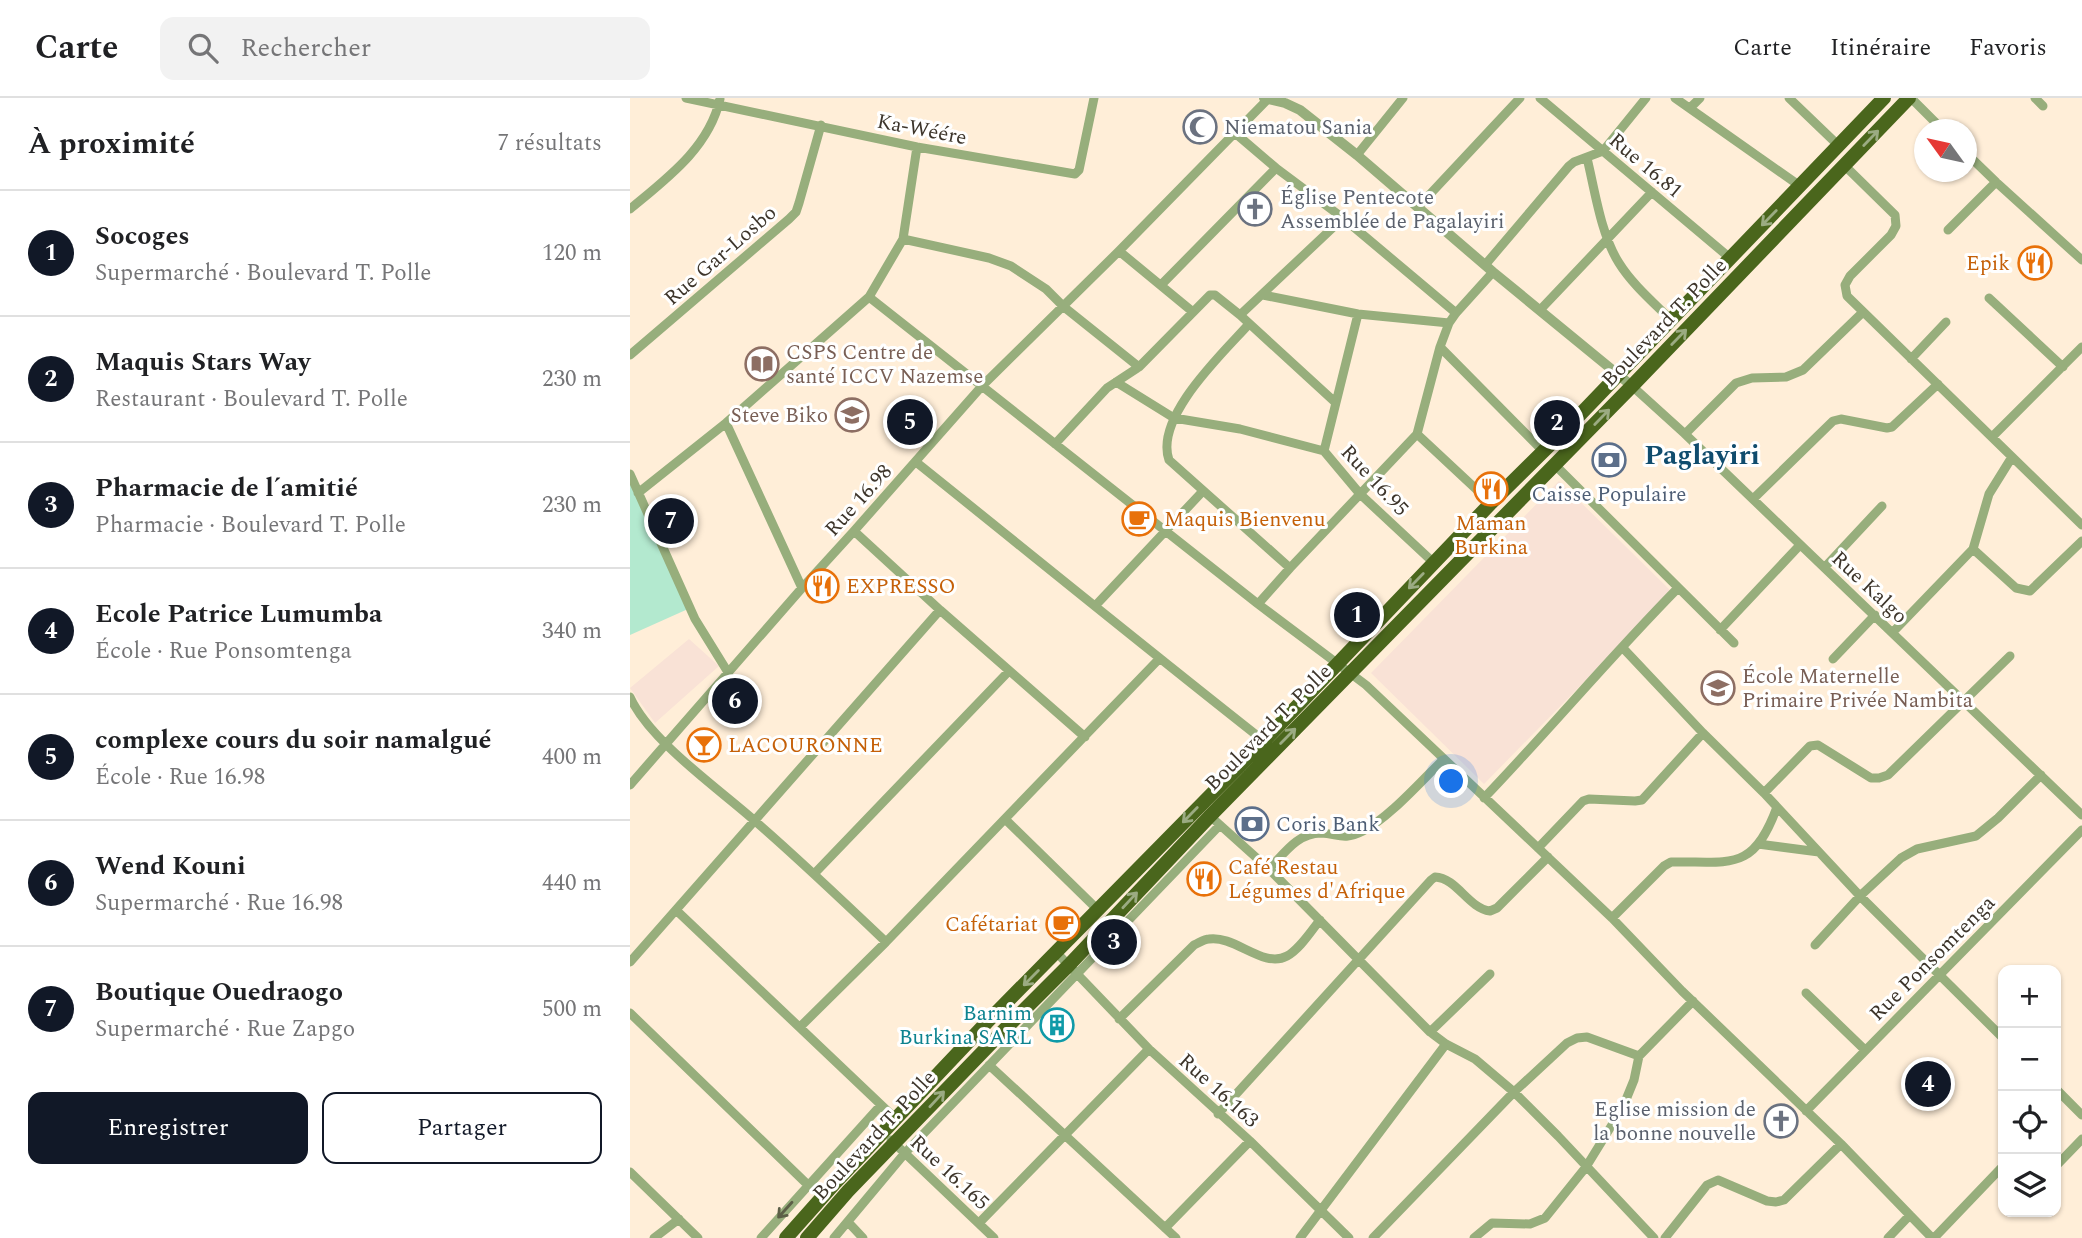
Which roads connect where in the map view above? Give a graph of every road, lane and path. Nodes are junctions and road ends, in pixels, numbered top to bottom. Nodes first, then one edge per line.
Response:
1 (686, 98) edge
2 (1094, 98) edge
3 (1267, 98) edge
4 (1403, 98) edge
5 (1520, 98) edge
6 (1540, 98) edge
7 (1646, 98) edge
8 (1675, 98) edge
9 (1700, 98) edge
10 (1789, 98) edge
11 (1884, 98) edge
12 (1910, 98) edge
13 (2035, 98) edge
14 (720, 101) edge
15 (2043, 106) dead end
16 (1690, 108) junction
17 (1932, 119) edge
18 (821, 125) junction
19 (1235, 134) junction
20 (917, 146) junction
21 (1839, 146) junction
22 (1603, 151) junction
23 (1357, 155) junction
24 (1587, 158) junction
25 (1977, 164) edge
26 (1844, 165) junction
27 (1276, 168) junction
28 (1996, 182) junction
29 (1800, 186) junction
30 (1652, 192) junction
31 (1418, 207) junction
32 (630, 209) edge
33 (1343, 218) junction
34 (1948, 230) dead end
35 (903, 239) junction
36 (1607, 240) junction
37 (1119, 251) junction
38 (1730, 258) junction
39 (2082, 260) edge
40 (1489, 268) junction
41 (1161, 285) junction
42 (1264, 295) junction
43 (869, 297) junction
44 (1989, 298) dead end
45 (1064, 306) junction
46 (1540, 310) junction
47 (1193, 312) junction
48 (1863, 312) junction
49 (1456, 313) junction
50 (1358, 314) junction
51 (1240, 315) junction
52 (1671, 320) junction
53 (1946, 322) dead end
54 (1449, 323) junction
55 (1249, 324) junction
56 (1440, 347) junction
57 (2082, 347) edge
58 (630, 355) edge
59 (1911, 359) junction
60 (2063, 367) junction
61 (1139, 368) junction
62 (1618, 375) junction
63 (1116, 382) junction
64 (1938, 384) junction
65 (982, 386) junction
66 (1632, 386) junction
67 (1336, 403) junction
68 (1174, 418) junction
69 (726, 423) junction
70 (1417, 434) junction
71 (1685, 434) junction
72 (1992, 437) junction
73 (1055, 444) junction
74 (1324, 451) junction
75 (1544, 452) junction
76 (2012, 457) junction
77 (916, 463) junction
78 (1555, 465) junction
79 (630, 474) edge
80 (1203, 491) junction
81 (638, 493) junction
82 (1360, 494) junction
83 (1753, 499) junction
84 (1491, 503) junction
85 (1882, 506) dead end
86 (2082, 525) edge
87 (855, 531) junction
88 (1166, 531) junction
89 (2082, 541) edge
90 (1800, 545) junction
91 (1973, 549) junction
92 (1434, 563) junction
93 (1825, 567) junction
94 (1290, 568) junction
95 (802, 588) junction
96 (1678, 588) junction
97 (1258, 604) junction
98 (1096, 605) junction
99 (940, 610) junction
100 (1875, 615) junction
101 (1720, 630) junction
102 (1893, 632) junction
103 (1734, 643) dead end
104 (1622, 647) junction
105 (2010, 656) dead end
106 (1159, 659) junction
107 (1833, 659) dead end
108 (1337, 664) junction
109 (1009, 671) junction
110 (1350, 673) junction
111 (729, 674) junction
112 (630, 697) edge
113 (1964, 700) junction
114 (1703, 733) junction
115 (1084, 737) junction
116 (1264, 741) junction
117 (667, 745) junction
118 (1444, 759) junction
119 (2041, 775) junction
120 (630, 785) edge
121 (1764, 793) junction
122 (1484, 798) junction
123 (1777, 807) junction
124 (2082, 815) edge
125 (1005, 819) junction
126 (755, 821) junction
127 (1215, 821) junction
128 (2082, 830) edge
129 (1758, 844) junction
130 (1538, 848) junction
131 (1819, 852) junction
132 (1548, 857) junction
133 (1269, 869) junction
134 (814, 874) junction
135 (1860, 896) junction
136 (1098, 909) junction
137 (676, 910) junction
138 (1612, 918) junction
139 (1320, 920) junction
140 (886, 942) junction
141 (1815, 945) dead end
142 (1056, 952) junction
143 (1360, 960) junction
144 (630, 962) edge
145 (1073, 970) junction
146 (1490, 974) dead end
147 (1940, 975) junction
148 (1805, 993) dead end
149 (1693, 1001) junction
150 (630, 1013) edge
151 (1119, 1019) junction
152 (800, 1027) junction
153 (1430, 1032) junction
154 (1998, 1033) edge
155 (1446, 1044) junction
156 (1149, 1049) junction
157 (1865, 1050) junction
158 (1639, 1056) junction
159 (989, 1065) junction
160 (2058, 1091) edge
161 (1514, 1093) junction
162 (881, 1105) junction
163 (1807, 1111) junction
164 (1219, 1114) junction
165 (2082, 1115) edge
166 (896, 1119) junction
167 (883, 1132) junction
168 (1065, 1135) junction
169 (2082, 1139) edge
170 (1250, 1141) junction
171 (894, 1143) junction
172 (1841, 1144) junction
173 (905, 1153) junction
174 (2061, 1161) edge
175 (1586, 1167) junction
176 (630, 1172) edge
177 (1998, 1172) edge
178 (808, 1185) junction
179 (1321, 1210) junction
180 (1910, 1215) junction
181 (679, 1219) junction
182 (848, 1222) junction
183 (979, 1223) junction
184 (1165, 1228) junction
185 (654, 1238) edge
186 (698, 1238) edge
187 (761, 1238) edge
188 (786, 1238) edge
189 (807, 1238) edge
190 (834, 1238) edge
191 (863, 1238) edge
192 (994, 1238) edge
193 (1176, 1238) edge
194 (1300, 1238) edge
195 (1349, 1238) edge
196 (1373, 1238) edge
197 (1474, 1238) edge
198 (1654, 1238) edge
199 (1665, 1238) edge
200 (1888, 1238) edge
201 (1933, 1238) edge

1 - 14 street, Ka-Wéére
2 - 20 street, Ka-Wéére
3 - 19 street, Rue 16.98
3 - 23 street
4 - 23 street
5 - 31 street
6 - 22 street, Rue 16.81
7 - 22 street
8 - 16 street
9 - 16 street
10 - 21 street
11 - 21 highway, Boulevard T. Polle
12 - 17 street
26 -> 12 highway, Boulevard T. Polle
13 - 15 street
14 - 18 street, Ka-Wéére
14 - 32 street
16 - 29 street
18 - 20 street, Ka-Wéére
18 - 58 street, Rue Gar-Losbo
19 - 27 street
19 - 37 street, Rue 16.98
20 - 35 street
21 - 29 highway, Boulevard T. Polle
22 - 24 street
22 - 30 street, Rue 16.81
23 - 31 street
24 - 36 street
24 - 40 street
25 - 28 street
26 - 48 street
66 -> 26 highway, Boulevard T. Polle
27 - 33 street
27 - 41 street
28 - 34 street
28 - 39 street
29 -> 38 highway, Boulevard T. Polle
30 - 36 street
30 - 38 street, Rue 16.81
31 - 40 street
33 - 42 street
33 - 49 street
35 - 43 street
35 - 45 street
36 - 46 street
36 - 52 street
37 - 41 street
37 - 45 street, Rue 16.98
38 - 52 highway, Boulevard T. Polle
40 - 46 street
40 - 49 street
41 - 47 street
42 - 50 street
42 - 51 street
43 - 65 street
43 - 69 street
44 - 60 street
45 - 61 street
45 - 65 street, Rue 16.98
46 - 62 street
47 - 51 street
47 - 61 street
48 - 59 street
48 - 71 street
49 - 54 street
50 - 54 street
50 - 67 street
51 - 55 street
52 - 62 highway, Boulevard T. Polle
53 - 59 street
54 - 56 street
55 - 67 street
55 - 68 street
56 - 70 street
56 - 75 street
57 - 60 street
59 - 64 street
60 - 72 street
61 - 63 street
62 - 66 street
62 - 75 highway, Boulevard T. Polle
63 - 68 street
63 - 73 street
64 - 72 street
64 - 83 street
65 - 73 street
65 - 77 street, Rue 16.98
66 - 71 street, Rue Kalgo
78 -> 66 highway, Boulevard T. Polle
67 - 74 street
68 - 74 street, Rue 16.95
68 - 80 street
69 - 81 street
69 - 95 street
70 - 82 street
70 - 84 street
71 - 83 street, Rue Kalgo
72 - 76 street
73 - 88 street
74 - 82 street, Rue 16.95
75 - 84 highway, Boulevard T. Polle
76 - 86 street
76 - 91 street
77 - 87 street, Rue 16.98
77 - 98 street
78 - 96 street
78 - 110 highway, Boulevard T. Polle
79 - 81 street
80 - 88 street
80 - 94 street
81 - 111 street
82 - 92 street, Rue 16.95
82 - 94 street
83 - 90 street, Rue Kalgo
84 - 92 highway, Boulevard T. Polle
85 - 93 street
87 - 95 street, Rue 16.98
87 - 99 street
88 - 97 street
88 - 98 street
89 - 91 street
90 - 93 street, Rue Kalgo
90 - 101 street
91 - 102 street
92 -> 108 highway, Boulevard T. Polle
93 - 100 street, Rue Kalgo
94 - 97 street
95 - 111 street, Rue 16.98
96 - 101 street
96 - 104 street
97 - 108 street
98 - 106 street
99 - 109 street
99 - 126 street
100 - 102 street, Rue Kalgo
100 - 107 street
101 - 103 street
102 - 113 street, Rue Kalgo
104 - 114 street
104 - 122 street
105 - 113 street
106 - 115 street
106 - 116 street
108 - 110 street
108 - 116 highway, Boulevard T. Polle
109 - 115 street
109 - 134 street
110 - 118 street
127 -> 110 highway, Boulevard T. Polle
111 - 117 street, Rue 16.98
112 - 117 street
113 - 119 street, Rue Kalgo
113 - 121 street
114 - 121 street
114 - 130 street
115 - 125 street
116 -> 136 highway, Boulevard T. Polle
117 - 120 street, Rue 16.98
117 - 126 street
118 - 122 street
118 - 133 street
119 - 124 street, Rue Kalgo
119 - 135 street
121 - 123 street
122 - 130 street
123 - 129 street
123 - 131 street
125 - 136 street
125 - 140 street
126 - 134 street
126 - 137 street
127 - 133 street
127 - 145 highway, Boulevard T. Polle
128 - 147 street, Rue Ponsomtenga
129 - 131 street
129 - 138 street
130 - 132 street
131 - 135 street
132 - 138 street
132 - 143 street
133 - 139 street
134 - 140 street
135 - 141 street
135 - 147 street
136 - 142 highway, Boulevard T. Polle
137 - 144 street
137 - 152 street
138 - 149 street
139 - 143 street
139 - 151 street
140 - 152 street
142 - 145 street, Rue 16.163
142 -> 166 highway, Boulevard T. Polle
143 - 153 street
143 - 164 street
145 - 151 street, Rue 16.163
145 - 159 street
171 -> 145 highway, Boulevard T. Polle
146 - 153 street
147 - 154 street
147 - 157 street, Rue Ponsomtenga
148 - 157 street
149 - 158 street
149 - 163 street
150 - 178 street
151 - 156 street, Rue 16.163
152 - 162 street
153 - 155 street
155 - 161 street
155 - 179 street
156 - 164 street, Rue 16.163
156 - 168 street
157 - 163 street, Rue Ponsomtenga
158 - 161 street
158 - 175 street
159 - 168 street
159 - 173 street
160 - 165 street
161 - 175 street
161 - 196 street
162 - 166 street
162 - 178 street
163 - 172 street
164 - 170 street, Rue 16.163
166 - 167 highway, Boulevard T. Polle
167 - 171 street, Rue 16.165
167 - 188 highway, Boulevard T. Polle
168 - 183 street
168 - 184 street
169 - 174 street
170 - 179 street, Rue 16.163
170 - 184 street
171 - 173 street, Rue 16.165
171 - 189 highway, Boulevard T. Polle
172 - 180 street
172 - 199 street
173 - 182 street
173 - 183 street, Rue 16.165
175 - 197 street
175 - 198 street
176 - 181 street
177 - 201 street
178 -> 187 street
179 - 194 street
179 - 195 street, Rue 16.163
180 - 200 street
180 - 201 street
181 - 185 street
181 - 186 street
182 - 190 street
182 - 191 street
183 - 192 street, Rue 16.165
184 - 193 street

